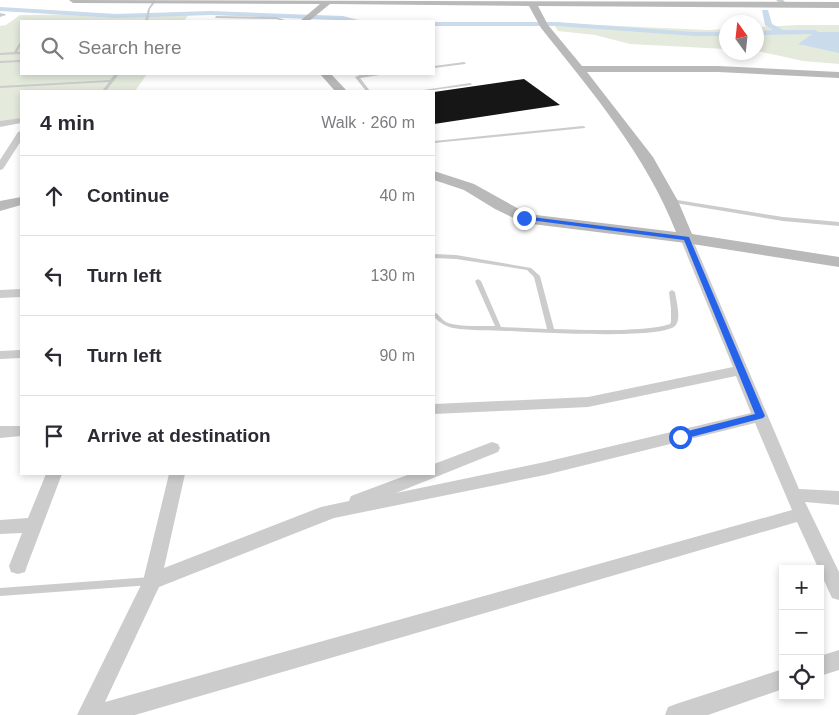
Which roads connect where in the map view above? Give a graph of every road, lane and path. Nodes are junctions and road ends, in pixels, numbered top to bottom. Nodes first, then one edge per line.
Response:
1 (72, 0) edge
2 (143, 0) edge
3 (184, 0) edge
4 (155, 1) edge
5 (242, 1) edge
6 (330, 1) edge
7 (348, 1) edge
8 (422, 2) edge
9 (506, 2) edge
10 (565, 2) edge
11 (687, 2) edge
12 (782, 2) edge
13 (534, 4) junction
14 (839, 5) edge
15 (216, 17) dead end
16 (146, 20) edge
17 (283, 20) edge
18 (305, 20) edge
19 (20, 44) edge
20 (15, 53) junction
21 (20, 53) edge
22 (0, 54) edge
23 (20, 61) edge
24 (0, 63) edge
25 (464, 63) dead end
26 (435, 67) edge
27 (579, 69) junction
28 (116, 75) edge
29 (327, 75) edge
30 (363, 75) edge
31 (377, 75) edge
32 (839, 75) edge
33 (357, 78) junction
34 (110, 82) junction
35 (470, 84) dead end
36 (0, 87) edge
37 (105, 90) edge
38 (339, 90) edge
39 (367, 90) edge
40 (426, 90) edge
41 (20, 122) edge
42 (0, 124) edge
43 (583, 127) dead end
44 (20, 136) edge
45 (435, 142) edge
46 (0, 167) edge
47 (435, 174) edge
48 (20, 201) edge
49 (671, 201) junction
50 (0, 206) edge
51 (839, 224) edge
52 (686, 238) junction
53 (435, 256) edge
54 (839, 262) edge
55 (478, 280) dead end
56 (672, 292) dead end
57 (20, 293) edge
58 (0, 294) edge
59 (435, 315) edge
60 (499, 329) junction
61 (551, 330) junction
62 (20, 354) edge
63 (0, 356) edge
64 (741, 370) junction
65 (435, 410) edge
66 (760, 416) junction
67 (20, 431) edge
68 (0, 432) edge
69 (492, 448) dead end
70 (435, 471) edge
71 (54, 475) edge
72 (177, 475) edge
73 (424, 475) edge
74 (793, 495) junction
75 (839, 498) edge
76 (327, 512) junction
77 (802, 514) junction
78 (34, 525) junction
79 (0, 527) edge
80 (18, 566) dead end
81 (152, 581) junction
82 (0, 592) edge
83 (839, 592) edge
84 (839, 660) edge
85 (824, 665) edge
86 (779, 680) edge
87 (88, 715) edge
88 (98, 715) edge
89 (676, 715) edge

1 - 2 street
2 - 4 street
3 - 4 street
3 - 5 street
4 - 16 lane
5 - 6 street
6 - 7 street
6 - 18 street
7 - 8 street
8 - 9 street
9 - 13 street
10 - 11 street
10 - 13 street
11 - 12 street
12 - 14 street
13 - 27 street
15 - 17 lane
19 - 20 lane
20 - 21 lane
20 - 22 lane
23 - 24 lane
25 - 26 lane
27 - 32 street
27 - 49 street
28 - 34 lane
29 - 38 street
30 - 33 lane
31 - 33 lane
33 - 39 lane
34 - 36 lane
34 - 37 lane
35 - 40 lane
41 - 42 street
43 - 45 lane
44 - 46 street
47 - 52 street
48 - 50 street
49 - 51 lane
49 - 52 street
52 - 54 street
52 - 64 street
53 - 61 lane
55 - 60 lane
56 - 61 lane
57 - 58 street
59 - 60 lane
60 - 61 lane
62 - 63 street
64 - 65 street
64 - 66 street
66 - 74 street
66 - 76 street
67 - 68 street
69 - 70 street
71 - 78 street
72 - 81 street
73 - 76 street
74 - 75 street
74 - 77 street
76 - 81 street
77 - 83 street
77 - 88 street
78 - 79 street
78 - 80 street
81 - 82 lane
81 - 87 street
84 - 85 street
86 - 89 street

